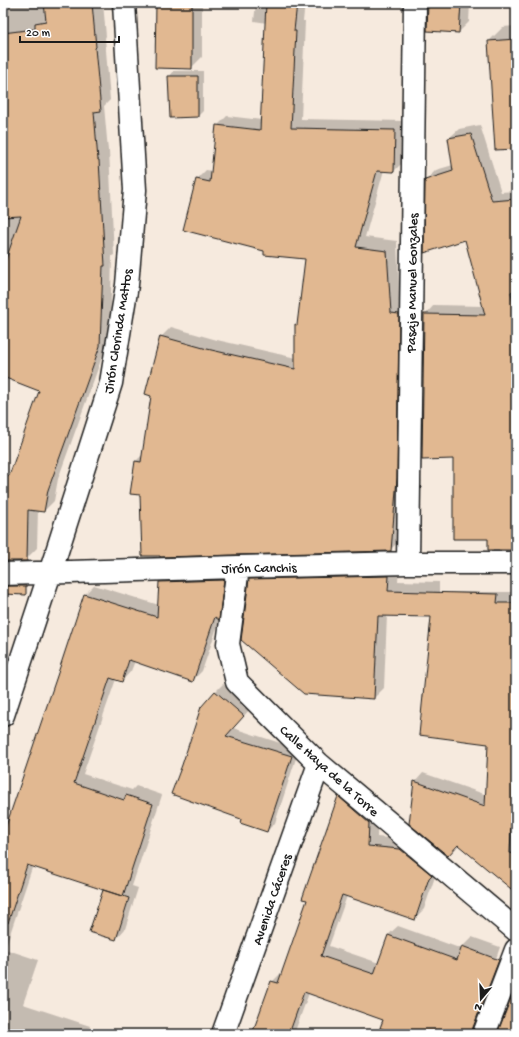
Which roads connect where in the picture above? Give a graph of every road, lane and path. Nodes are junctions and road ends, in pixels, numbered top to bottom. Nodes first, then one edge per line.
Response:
1 (124, 3) edge
2 (414, 3) edge
3 (408, 563) junction
4 (516, 563) edge
5 (238, 567) junction
6 (50, 573) junction
7 (3, 574) edge
8 (3, 716) edge
9 (319, 764) junction
10 (516, 930) edge
11 (516, 950) edge
12 (224, 1034) edge
13 (484, 1034) edge

1 - 6 street, Jirón Clorinda Mattos
2 - 3 street, Pasaje Manuel Gonzales
3 - 4 street, Jirón Canchis
3 - 5 street, Jirón Canchis
5 - 6 street, Jirón Canchis
5 - 9 street, Calle Haya de la Torre
6 - 7 street, Jirón Canchis
6 - 8 street, Jirón Clorinda Mattos
9 - 10 street, Calle Haya de la Torre
9 - 12 street, Avenida Cáceres
11 - 13 street

